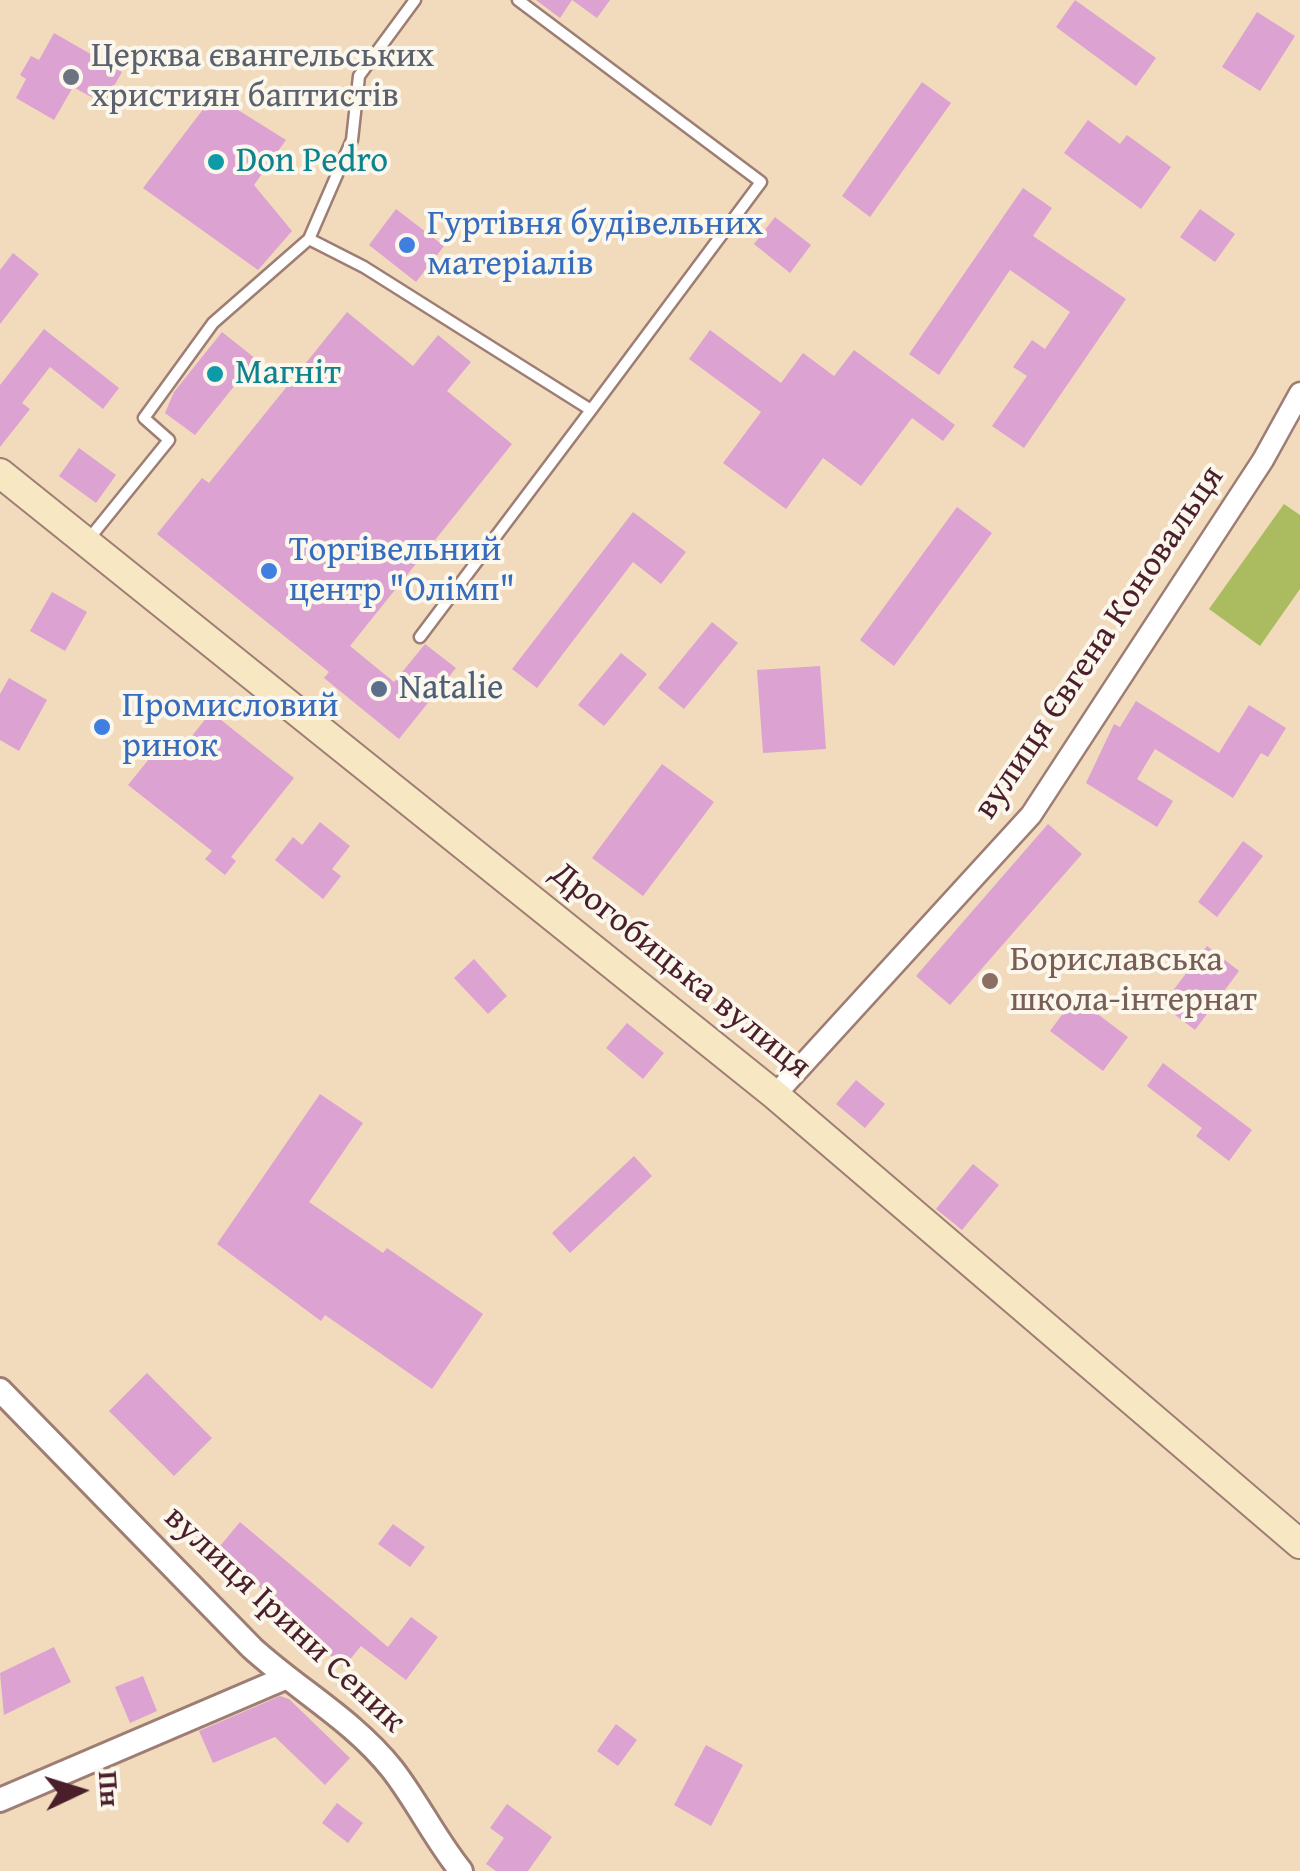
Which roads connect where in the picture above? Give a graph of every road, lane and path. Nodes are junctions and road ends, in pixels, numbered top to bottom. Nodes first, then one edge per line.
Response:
1 (415, 0) edge
2 (518, 0) edge
3 (309, 239) junction
4 (1300, 393) edge
5 (591, 410) junction
6 (0, 474) edge
7 (87, 540) junction
8 (420, 637) dead end
9 (774, 1095) junction
10 (0, 1390) edge
11 (1300, 1544) edge
12 (285, 1678) junction
13 (0, 1800) edge
14 (462, 1871) edge

1 - 3 lane
2 - 5 lane
3 - 5 lane
3 - 7 lane
4 - 9 street, вулиця Євгена Коновальця
5 - 8 lane
6 - 7 main road, Дрогобицька вулиця
7 - 9 main road, Дрогобицька вулиця
9 - 11 main road, Дрогобицька вулиця
10 - 12 street, вулиця Ірини Сеник
12 - 13 street
12 - 14 street, вулиця Ірини Сеник

